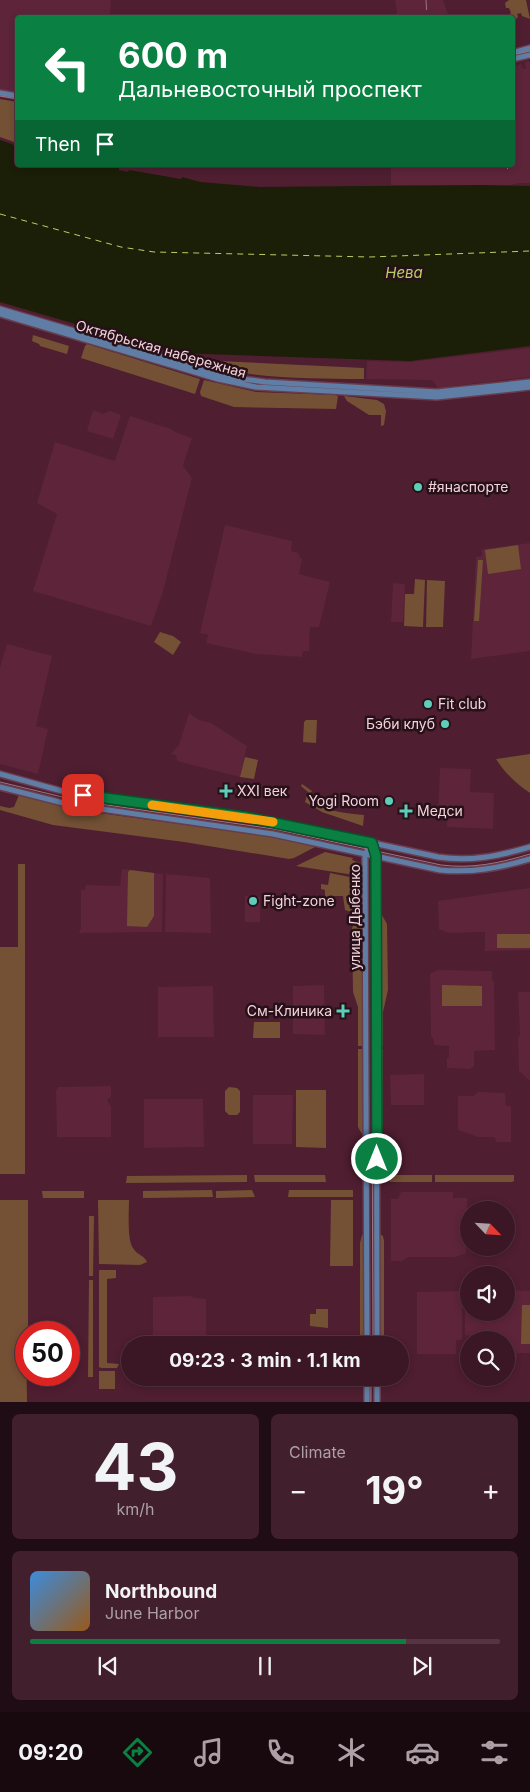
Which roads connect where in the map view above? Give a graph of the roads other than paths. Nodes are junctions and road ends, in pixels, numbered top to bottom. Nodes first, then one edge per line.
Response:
1 (530, 48) edge
2 (515, 52) edge
3 (530, 55) edge
4 (515, 59) edge
5 (0, 93) edge
6 (15, 96) edge
7 (0, 308) edge
8 (0, 314) edge
9 (530, 382) edge
10 (530, 387) edge
11 (437, 395) junction
12 (0, 774) edge
13 (0, 787) edge
14 (372, 843) junction
15 (530, 847) edge
16 (366, 854) junction
17 (376, 856) junction
18 (530, 859) edge
19 (367, 1336) edge
20 (377, 1336) edge
21 (367, 1386) edge
22 (377, 1386) edge
23 (367, 1402) edge
24 (377, 1402) edge

1 - 2 main road
3 - 4 main road
5 - 6 main road
7 - 11 main road, Октябрьская набережная
8 - 11 main road, Октябрьская набережная
9 - 11 main road
10 - 11 main road
12 - 14 main road
13 - 16 main road
14 - 15 main road
14 - 16 main road, улица Дыбенко
14 - 17 main road, улица Дыбенко
16 - 17 main road
16 - 19 main road, улица Дыбенко
17 - 18 main road
17 - 20 main road, улица Дыбенко
21 - 23 main road
22 - 24 main road

